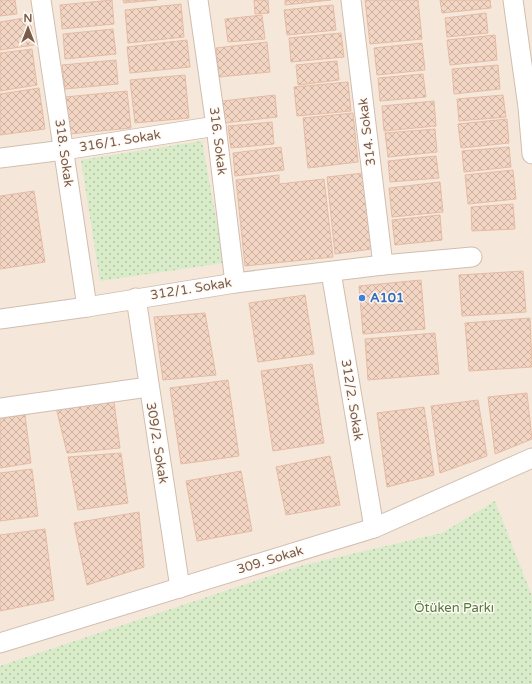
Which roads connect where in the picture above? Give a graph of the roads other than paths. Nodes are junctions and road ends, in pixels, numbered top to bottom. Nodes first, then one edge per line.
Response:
1 (41, 0) edge
2 (198, 0) edge
3 (351, 0) edge
4 (513, 0) edge
5 (216, 126) junction
6 (64, 150) junction
7 (532, 154) edge
8 (0, 158) edge
9 (472, 257) dead end
10 (383, 264) junction
11 (331, 272) junction
12 (235, 283) junction
13 (136, 298) junction
14 (87, 307) junction
15 (0, 319) edge
16 (148, 387) junction
17 (0, 408) edge
18 (532, 458) edge
19 (374, 528) junction
20 (180, 588) junction
21 (0, 644) edge

1 - 6 street, 318. Sokak
2 - 5 street, 316. Sokak
3 - 10 street, 314. Sokak
4 - 7 street
5 - 6 street, 316/1. Sokak
5 - 12 street, 316. Sokak
6 - 8 street, 316/1. Sokak
6 - 14 street, 318. Sokak
9 - 10 street, 312/1. Sokak
10 - 11 street, 312/1. Sokak
11 - 12 street, 312/1. Sokak
11 - 19 street, 312/2. Sokak
12 - 13 street, 312/1. Sokak
13 - 14 street, 312/1. Sokak
13 - 16 street, 309/2. Sokak
14 - 15 street, 312/1. Sokak
16 - 17 street
16 - 20 street, 309/2. Sokak
18 - 19 street, 309. Sokak
19 - 20 street, 309. Sokak
20 - 21 street, 309. Sokak

